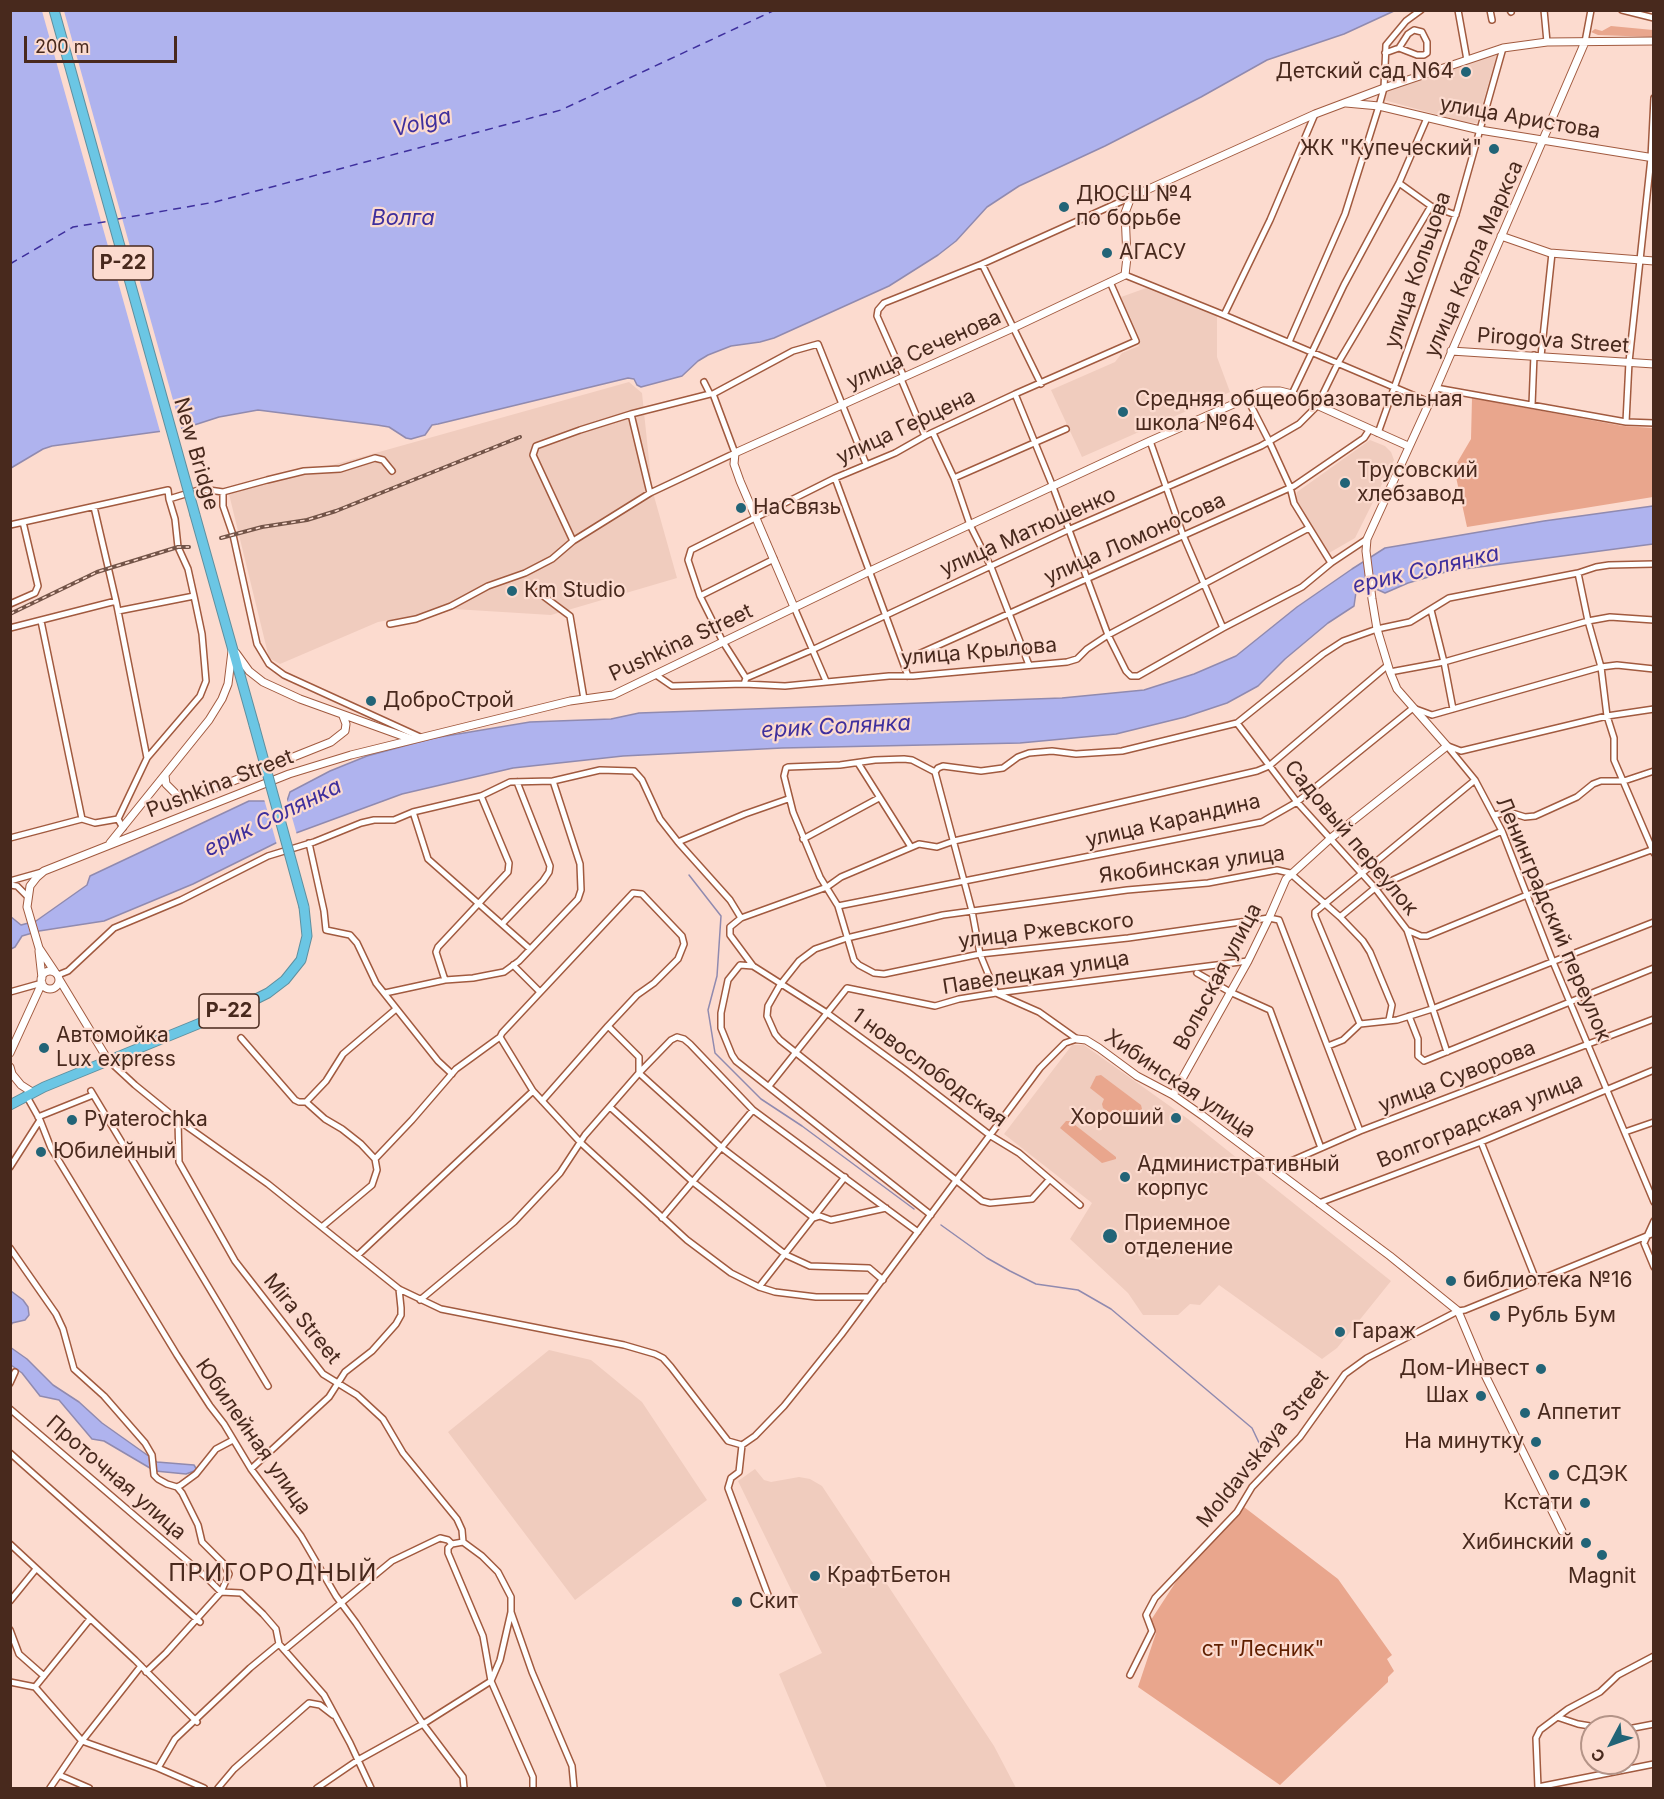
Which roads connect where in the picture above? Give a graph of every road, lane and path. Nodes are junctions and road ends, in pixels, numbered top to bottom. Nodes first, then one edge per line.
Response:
1 (54, 10) edge
2 (1421, 10) edge
3 (1458, 10) edge
4 (1490, 10) edge
5 (1544, 10) edge
6 (1592, 10) edge
7 (1622, 10) edge
8 (1653, 18) edge
9 (1492, 20) dead end
10 (1653, 40) edge
11 (1547, 42) junction
12 (1585, 42) junction
13 (1399, 48) junction
14 (1503, 48) junction
15 (1385, 53) junction
16 (1467, 60) junction
17 (1384, 88) junction
18 (1653, 98) edge
19 (1345, 103) junction
20 (1379, 106) junction
21 (1315, 114) junction
22 (1427, 118) junction
23 (1480, 130) junction
24 (1544, 139) junction
25 (1652, 158) edge
26 (1398, 183) junction
27 (1131, 197) junction
28 (1431, 206) junction
29 (1456, 215) junction
30 (1501, 236) junction
31 (1552, 253) junction
32 (1640, 260) junction
33 (1653, 261) edge
34 (982, 264) junction
35 (1125, 275) junction
36 (1110, 282) junction
37 (1224, 315) junction
38 (1013, 328) junction
39 (1289, 342) junction
40 (1451, 351) junction
41 (1312, 352) junction
42 (1538, 356) junction
43 (1629, 362) junction
44 (1338, 363) junction
45 (1653, 364) edge
46 (903, 378) junction
47 (704, 382) dead end
48 (1041, 384) junction
49 (1395, 387) junction
50 (1436, 388) junction
51 (712, 394) junction
52 (1016, 394) junction
53 (1293, 394) junction
54 (1247, 398) junction
55 (1429, 402) junction
56 (842, 405) junction
57 (1532, 405) junction
58 (1317, 406) junction
59 (631, 414) junction
60 (1626, 422) junction
61 (1653, 423) edge
62 (1066, 429) dead end
63 (1370, 429) junction
64 (933, 433) junction
65 (1378, 433) junction
66 (925, 436) junction
67 (1150, 441) junction
68 (1269, 441) junction
69 (1034, 442) junction
70 (1408, 446) junction
71 (735, 453) junction
72 (866, 464) junction
73 (392, 471) dead end
74 (835, 478) junction
75 (954, 478) junction
76 (1053, 487) junction
77 (1290, 487) junction
78 (1166, 488) junction
79 (222, 492) junction
80 (650, 493) junction
81 (169, 499) junction
82 (94, 507) junction
83 (756, 517) junction
84 (23, 522) junction
85 (10, 525) edge
86 (970, 525) junction
87 (1309, 528) junction
88 (1068, 531) junction
89 (1183, 536) junction
90 (1367, 539) junction
91 (573, 541) junction
92 (774, 559) junction
93 (1331, 563) junction
94 (1653, 564) edge
95 (991, 567) junction
96 (870, 571) junction
97 (1578, 573) junction
98 (1087, 579) junction
99 (1204, 584) junction
100 (538, 592) dead end
101 (194, 596) junction
102 (700, 596) junction
103 (1371, 599) joint
104 (116, 601) junction
105 (10, 604) edge
106 (794, 607) junction
107 (1431, 610) junction
108 (118, 611) junction
109 (886, 614) junction
110 (1009, 614) junction
111 (1653, 620) edge
112 (41, 621) junction
113 (1588, 621) junction
114 (390, 624) dead end
115 (10, 628) edge
116 (1223, 628) junction
117 (1377, 629) junction
118 (1108, 635) junction
119 (723, 642) junction
120 (233, 649) junction
121 (814, 649) junction
122 (903, 661) junction
123 (1444, 662) junction
124 (1029, 665) junction
125 (1601, 667) junction
126 (1389, 668) junction
127 (1653, 669) edge
128 (656, 675) junction
129 (908, 676) junction
130 (745, 681) junction
131 (826, 681) junction
132 (584, 699) junction
133 (1413, 708) junction
134 (1453, 709) junction
135 (1653, 709) edge
136 (343, 716) junction
137 (1607, 716) junction
138 (1237, 723) junction
139 (420, 737) junction
140 (411, 739) junction
141 (1447, 746) junction
142 (147, 758) junction
143 (858, 763) junction
144 (1269, 766) junction
145 (1653, 771) edge
146 (935, 772) junction
147 (165, 776) junction
148 (1475, 780) junction
149 (553, 781) junction
150 (1624, 781) junction
151 (517, 782) junction
152 (481, 796) junction
153 (879, 798) junction
154 (788, 799) junction
155 (1297, 802) junction
156 (413, 812) junction
157 (1494, 815) junction
158 (81, 819) junction
159 (118, 819) junction
160 (123, 828) junction
161 (1502, 831) junction
162 (10, 838) edge
163 (1331, 838) junction
164 (803, 839) junction
165 (954, 841) junction
166 (678, 842) junction
167 (309, 843) junction
168 (109, 845) junction
169 (911, 847) junction
170 (1653, 851) edge
171 (44, 871) junction
172 (1361, 872) junction
173 (1290, 873) junction
174 (963, 881) junction
175 (10, 883) edge
176 (827, 887) junction
177 (1375, 888) junction
178 (1527, 895) junction
179 (27, 896) junction
180 (477, 903) junction
181 (1324, 903) junction
182 (838, 906) junction
183 (972, 911) junction
184 (1340, 917) junction
185 (741, 918) junction
186 (1269, 918) junction
187 (1653, 922) edge
188 (502, 924) junction
189 (1407, 930) junction
190 (847, 938) junction
191 (39, 948) junction
192 (530, 949) junction
193 (980, 954) junction
194 (1248, 962) junction
195 (1553, 962) junction
196 (513, 965) junction
197 (753, 966) junction
198 (1653, 968) edge
199 (1197, 973) dead end
200 (58, 975) junction
201 (42, 980) junction
202 (444, 980) junction
203 (780, 985) junction
204 (540, 992) junction
205 (1230, 992) junction
206 (10, 993) edge
207 (385, 993) junction
208 (996, 993) junction
209 (1570, 1001) junction
210 (396, 1009) junction
211 (1432, 1009) junction
212 (827, 1013) junction
213 (1409, 1016) junction
214 (1653, 1019) edge
215 (1389, 1020) junction
216 (1360, 1024) junction
217 (608, 1026) junction
218 (500, 1037) junction
219 (241, 1038) dead end
220 (1077, 1039) junction
221 (14, 1045) junction
222 (1588, 1045) junction
223 (1328, 1046) junction
224 (795, 1052) junction
225 (1447, 1052) junction
226 (10, 1053) edge
227 (10, 1059) edge
228 (108, 1060) junction
229 (10, 1067) edge
230 (1653, 1070) edge
231 (639, 1073) junction
232 (452, 1074) junction
233 (769, 1086) junction
234 (1607, 1088) junction
235 (533, 1091) junction
236 (29, 1094) junction
237 (1173, 1095) junction
238 (306, 1101) junction
239 (542, 1101) junction
240 (10, 1105) edge
241 (610, 1107) junction
242 (753, 1110) junction
243 (39, 1119) junction
244 (178, 1120) junction
245 (1653, 1122) edge
246 (1360, 1131) junction
247 (1625, 1132) junction
248 (991, 1136) junction
249 (1481, 1142) junction
250 (580, 1143) junction
251 (722, 1148) junction
252 (1321, 1148) junction
253 (375, 1159) junction
254 (10, 1167) edge
255 (1274, 1169) junction
256 (844, 1177) junction
257 (957, 1180) junction
258 (1049, 1180) junction
259 (693, 1182) junction
260 (1653, 1202) edge
261 (1319, 1203) junction
262 (1080, 1204) dead end
263 (886, 1208) junction
264 (931, 1215) junction
265 (662, 1218) junction
266 (814, 1218) junction
267 (1653, 1221) edge
268 (323, 1226) junction
269 (918, 1232) junction
270 (1653, 1233) edge
271 (1646, 1236) junction
272 (10, 1248) edge
273 (358, 1255) junction
274 (786, 1255) junction
275 (1653, 1267) edge
276 (883, 1280) junction
277 (1536, 1280) junction
278 (759, 1287) junction
279 (399, 1289) junction
280 (869, 1297) junction
281 (420, 1300) junction
282 (1458, 1311) junction
283 (15, 1372) dead end
284 (10, 1383) edge
285 (339, 1384) junction
286 (268, 1386) dead end
287 (10, 1409) edge
288 (233, 1440) junction
289 (742, 1445) junction
290 (10, 1453) edge
291 (251, 1469) junction
292 (177, 1487) junction
293 (1562, 1531) dead end
294 (463, 1542) junction
295 (10, 1544) edge
296 (452, 1544) junction
297 (36, 1569) junction
298 (221, 1592) junction
299 (768, 1595) dead end
300 (10, 1601) edge
301 (341, 1603) junction
302 (511, 1611) junction
303 (90, 1619) junction
304 (198, 1620) junction
305 (10, 1630) edge
306 (279, 1644) junction
307 (284, 1650) junction
308 (1653, 1656) edge
309 (141, 1666) junction
310 (147, 1672) junction
311 (44, 1676) junction
312 (1130, 1676) dead end
313 (491, 1681) junction
314 (10, 1682) edge
315 (35, 1687) junction
316 (1557, 1717) junction
317 (337, 1718) junction
318 (196, 1721) junction
319 (423, 1724) junction
320 (1580, 1724) edge
321 (82, 1741) junction
322 (358, 1760) junction
323 (1653, 1764) edge
324 (158, 1768) junction
325 (59, 1776) junction
326 (50, 1788) edge
327 (89, 1788) edge
328 (204, 1788) edge
329 (218, 1788) edge
330 (317, 1788) edge
331 (371, 1788) edge
332 (464, 1788) edge
333 (532, 1788) edge
334 (574, 1788) edge
335 (1538, 1788) edge

1 - 120 highway, New Bridge / Р-22, bridge
2 - 15 street
3 - 16 street
4 - 9 street
5 - 11 street
6 - 12 street, улица Карла Маркса
7 - 8 street
10 - 12 main road
11 - 12 main road
11 - 14 main road
12 - 24 main road, улица Карла Маркса
13 - 13 street
13 - 15 street
14 - 16 main road
14 - 23 street, улица Кольцова
15 - 17 street
16 - 17 main road
17 - 19 main road
17 - 20 street
18 - 25 street
19 - 20 main road, улица Аристова
19 - 21 main road
20 - 22 main road, улица Аристова
20 - 39 street
21 - 27 main road
21 - 37 street
22 - 23 main road, улица Аристова
22 - 26 street
23 - 24 main road, улица Аристова
23 - 29 street, улица Кольцова
24 - 25 main road, улица Аристова
24 - 30 main road, улица Карла Маркса
25 - 32 street
26 - 28 street
26 - 41 street
27 - 34 street
27 - 35 main road
28 - 29 street
28 - 44 street
29 - 49 street, улица Кольцова
30 - 31 main road
30 - 40 main road, улица Карла Маркса
31 - 32 main road
31 - 42 street
32 - 33 main road
32 - 43 street
34 - 38 street
34 - 46 street
35 - 36 main road, улица Сеченова
35 - 37 street
36 - 38 main road, улица Сеченова
36 - 48 street, улица Герцена
37 - 39 street
38 - 46 main road, улица Сеченова
38 - 48 street
39 - 41 street
40 - 42 main road, Pirogova Street
40 - 50 main road, улица Карла Маркса
41 - 44 street
41 - 53 street
42 - 43 main road, Pirogova Street
42 - 57 street
43 - 45 main road, Pirogova Street
43 - 60 street
44 - 49 street
44 - 58 street
46 - 56 main road, улица Сеченова
46 - 66 street
47 - 51 street
48 - 52 street, улица Герцена
49 - 55 street
49 - 65 street, улица Кольцова
50 - 55 main road, улица Карла Маркса
50 - 57 street
51 - 56 street
51 - 59 street
51 - 71 street
52 - 64 street, улица Герцена
52 - 69 street
53 - 54 main road, Pushkina Street
53 - 58 main road
54 - 67 main road, Pushkina Street
54 - 68 street
55 - 70 main road, улица Карла Маркса
56 - 71 main road, улица Сеченова
56 - 72 street
57 - 60 street
58 - 63 main road
58 - 68 street, улица Матюшенко
59 - 80 street
59 - 91 street
60 - 61 street
62 - 69 street
63 - 65 main road
63 - 77 street, улица Ломоносова
64 - 66 street, улица Герцена
64 - 75 street
65 - 70 main road
66 - 72 street, улица Герцена
67 - 76 main road, Pushkina Street
67 - 78 street
68 - 77 street
68 - 78 street, улица Матюшенко
69 - 75 street
69 - 76 street
70 - 90 main road, улица Карла Маркса
71 - 80 street
71 - 83 main road
72 - 74 street, улица Герцена
73 - 79 street
74 - 83 street, улица Герцена
74 - 96 street
75 - 86 street
76 - 86 main road, Pushkina Street
76 - 88 street
77 - 87 street
77 - 89 street, улица Ломоносова
78 - 88 street, улица Матюшенко
78 - 89 street
79 - 81 street
79 - 139 street
80 - 91 street
81 - 82 street
81 - 101 street
82 - 84 street
82 - 104 street
83 - 92 main road
83 - 102 street, улица Герцена
84 - 85 street
84 - 105 street
86 - 95 street
86 - 96 main road, Pushkina Street
87 - 93 street
87 - 99 street, улица Крылова
88 - 95 street, улица Матюшенко
88 - 98 street
89 - 98 street, улица Ломоносова
89 - 99 street
90 - 93 street
90 - 103 main road, улица Карла Маркса
91 - 114 street
92 - 102 street
92 - 106 main road
93 - 116 street
94 - 97 street
95 - 109 street, улица Матюшенко
95 - 110 street
96 - 106 main road, Pushkina Street
96 - 109 street
97 - 107 street
97 - 113 street
98 - 110 street, улица Ломоносова
98 - 118 street
99 - 116 street
99 - 118 street, улица Крылова
100 - 132 street
101 - 108 street
101 - 142 street
102 - 119 street
103 - 117 main road, Ленинградский переулок
104 - 108 street
104 - 112 street
106 - 119 main road, Pushkina Street
106 - 121 street
107 - 117 street
107 - 123 street
108 - 142 street
109 - 121 street, улица Матюшенко
109 - 122 street
110 - 122 street, улица Ломоносова
110 - 124 street
111 - 113 street
112 - 115 street
112 - 158 street
113 - 123 street
113 - 125 street
116 - 118 street
117 - 126 main road, Ленинградский переулок
117 - 138 street
118 - 124 street, улица Крылова
119 - 128 main road, Pushkina Street
119 - 130 street
120 - 136 main road
120 - 147 main road
120 - 228 highway, New Bridge / Р-22, bridge
121 - 130 street, улица Матюшенко
121 - 131 street
122 - 129 street
123 - 126 street
123 - 134 street
124 - 129 street, улица Крылова
125 - 127 street
125 - 134 street
125 - 137 street
126 - 133 main road, Ленинградский переулок
126 - 144 street
128 - 130 street, улица Крылова
128 - 132 main road, Pushkina Street
129 - 131 street, улица Крылова
130 - 131 street, улица Крылова
132 - 139 main road, Pushkina Street
133 - 134 street
133 - 141 main road, Ленинградский переулок
133 - 155 street, улица Карандина
135 - 137 street
136 - 140 main road
136 - 147 main road
137 - 141 street
137 - 150 street
138 - 144 street, Садовый переулок
138 - 146 street
139 - 140 main road, Pushkina Street
140 - 168 main road, Pushkina Street
141 - 148 street, Ленинградский переулок
141 - 163 main road, Якобинская улица
142 - 159 street
143 - 146 street
143 - 153 street
143 - 154 street, улица Ржевского
144 - 155 street, Садовый переулок
144 - 165 street
145 - 150 street
146 - 165 street
147 - 160 main road
148 - 157 street, Ленинградский переулок
148 - 172 street
149 - 151 street
149 - 166 street
149 - 192 street
150 - 157 street
150 - 170 street
151 - 152 street
151 - 188 street
152 - 156 street
152 - 180 street
153 - 164 street
153 - 169 street
154 - 164 street, улица Ржевского
154 - 166 street
155 - 163 street, Садовый переулок
155 - 174 street, улица Карандина
156 - 167 street
156 - 180 street
157 - 161 street, Ленинградский переулок
158 - 159 street
158 - 162 street
159 - 160 street
160 - 168 main road
161 - 177 street
161 - 178 street, Ленинградский переулок
163 - 172 street, Садовый переулок
163 - 173 main road, Якобинская улица
164 - 176 street, улица Ржевского
165 - 169 street
165 - 174 street
166 - 185 street
167 - 200 street
167 - 207 street
168 - 171 main road, Pushkina Street
169 - 176 street
170 - 178 street
171 - 175 street
171 - 179 main road
172 - 177 street, Садовый переулок
172 - 181 street
173 - 181 street
173 - 183 street, Якобинская улица
173 - 186 main road, Вольская улица
174 - 182 street, улица Карандина
174 - 183 street
175 - 179 street
176 - 182 street, улица Ржевского
176 - 185 street
177 - 184 street
177 - 189 street, Садовый переулок
178 - 189 street
178 - 195 street, Ленинградский переулок
179 - 191 main road
180 - 188 street
180 - 202 street
181 - 184 street
181 - 216 street
182 - 190 street, улица Ржевского
183 - 190 street, Якобинская улица
183 - 193 street
184 - 215 street
185 - 197 street, 1 новослободская
186 - 193 street, улица Ржевского
186 - 194 main road, Вольская улица
186 - 223 street
187 - 195 street
188 - 192 street
189 - 211 street, Садовый переулок
190 - 193 street, улица Ржевского
190 - 203 street, Якобинская улица
191 - 200 main road
191 - 201 main road
192 - 196 street
193 - 208 street
194 - 205 main road, Вольская улица
194 - 208 street, Павелецкая улица
195 - 209 street, Ленинградский переулок
195 - 211 street
196 - 202 street
196 - 204 street
197 - 203 street, 1 новослободская
197 - 233 street
198 - 209 street
199 - 205 street
200 - 201 main road
200 - 201 main road
200 - 228 main road
201 - 206 street
201 - 221 main road
202 - 207 street
203 - 212 street, 1 новослободская
203 - 224 street, Якобинская улица
204 - 217 street
204 - 218 street
205 - 237 main road, Вольская улица
205 - 252 street
207 - 210 street
208 - 212 street, Павелецкая улица
208 - 220 street, Хибинская улица
209 - 222 street, Ленинградский переулок
209 - 225 street
210 - 232 street
210 - 238 street
211 - 213 street
211 - 225 street, Садовый переулок
212 - 224 street, Павелецкая улица
212 - 248 street, 1 новослободская
213 - 215 street
213 - 225 street
214 - 222 street, улица Суворова
215 - 216 street
216 - 223 street
217 - 231 street
217 - 239 street
218 - 232 street
218 - 235 street
219 - 238 street
220 - 237 main road, Хибинская улица
220 - 248 street
221 - 226 main road
221 - 227 main road
222 - 234 street, Ленинградский переулок
222 - 246 street, улица Суворова
223 - 246 street
224 - 233 street, Павелецкая улица
224 - 257 street, Якобинская улица
228 - 236 highway, Р-22
228 - 244 street
229 - 236 main road
230 - 234 street, Волгоградская улица
231 - 241 street
231 - 242 street
231 - 251 street
232 - 253 street
233 - 264 street
234 - 247 street, Ленинградский переулок
234 - 249 street, Волгоградская улица
235 - 239 street
235 - 273 street
236 - 240 highway, Р-22
236 - 243 street, Юбилейная улица
237 - 255 main road, Хибинская улица
238 - 253 street
239 - 250 street
241 - 250 street
241 - 259 street
242 - 251 street
242 - 256 street
243 - 254 street
243 - 286 street
243 - 288 street, Юбилейная улица
244 - 268 street
244 - 285 street, Mira Street
245 - 247 street
246 - 252 street, улица Суворова
247 - 260 street, Ленинградский переулок
248 - 257 street
248 - 258 street, 1 новослободская
249 - 261 street, Волгоградская улица
249 - 277 street
250 - 265 street
250 - 281 street
251 - 259 street
251 - 266 street
252 - 255 street, улица Суворова
253 - 268 street
255 - 261 main road, Хибинская улица
256 - 263 street
256 - 266 street
257 - 258 street, Якобинская улица
257 - 264 street
258 - 262 street, 1 новослободская
259 - 265 street
259 - 274 street
261 - 282 main road, Хибинская улица
263 - 266 street
263 - 269 street
264 - 269 street
265 - 278 street
266 - 274 street
267 - 271 street
268 - 273 street
269 - 276 street
270 - 271 street, Moldavskaya Street
271 - 275 street
271 - 277 street, Moldavskaya Street
272 - 292 street, Проточная улица
273 - 279 street
274 - 276 street
274 - 278 street
276 - 280 street
277 - 282 street, Moldavskaya Street
278 - 280 street
279 - 281 street
279 - 285 street
280 - 289 street
281 - 289 street
282 - 293 main road, Хибинская улица
282 - 312 street, Moldavskaya Street
283 - 284 street
285 - 291 street
285 - 294 street, Mira Street
287 - 298 street, Проточная улица
288 - 291 street, Юбилейная улица
288 - 292 street
289 - 299 street
290 - 304 street
291 - 301 street, Юбилейная улица
292 - 298 street
294 - 296 street
294 - 302 street
295 - 297 street
296 - 301 street
296 - 313 street
297 - 300 street
297 - 303 street
298 - 304 street
298 - 306 street, Проточная улица
301 - 307 street
301 - 319 street, Юбилейная улица
302 - 313 street
302 - 334 street
303 - 309 street
303 - 311 street
304 - 310 street
305 - 311 street
306 - 307 street, Проточная улица
306 - 318 street
307 - 317 street, Проточная улица
308 - 316 street
309 - 310 street
309 - 321 street
310 - 318 street
311 - 315 street
313 - 319 street
313 - 333 street
314 - 315 street
315 - 321 street
316 - 320 street
316 - 335 street
317 - 322 street, Проточная улица
317 - 329 street
318 - 324 street
319 - 322 street
319 - 332 street, Юбилейная улица
321 - 324 street
321 - 325 street
322 - 330 street
322 - 331 street, Проточная улица
323 - 335 street
324 - 328 street
325 - 326 street
325 - 327 street

